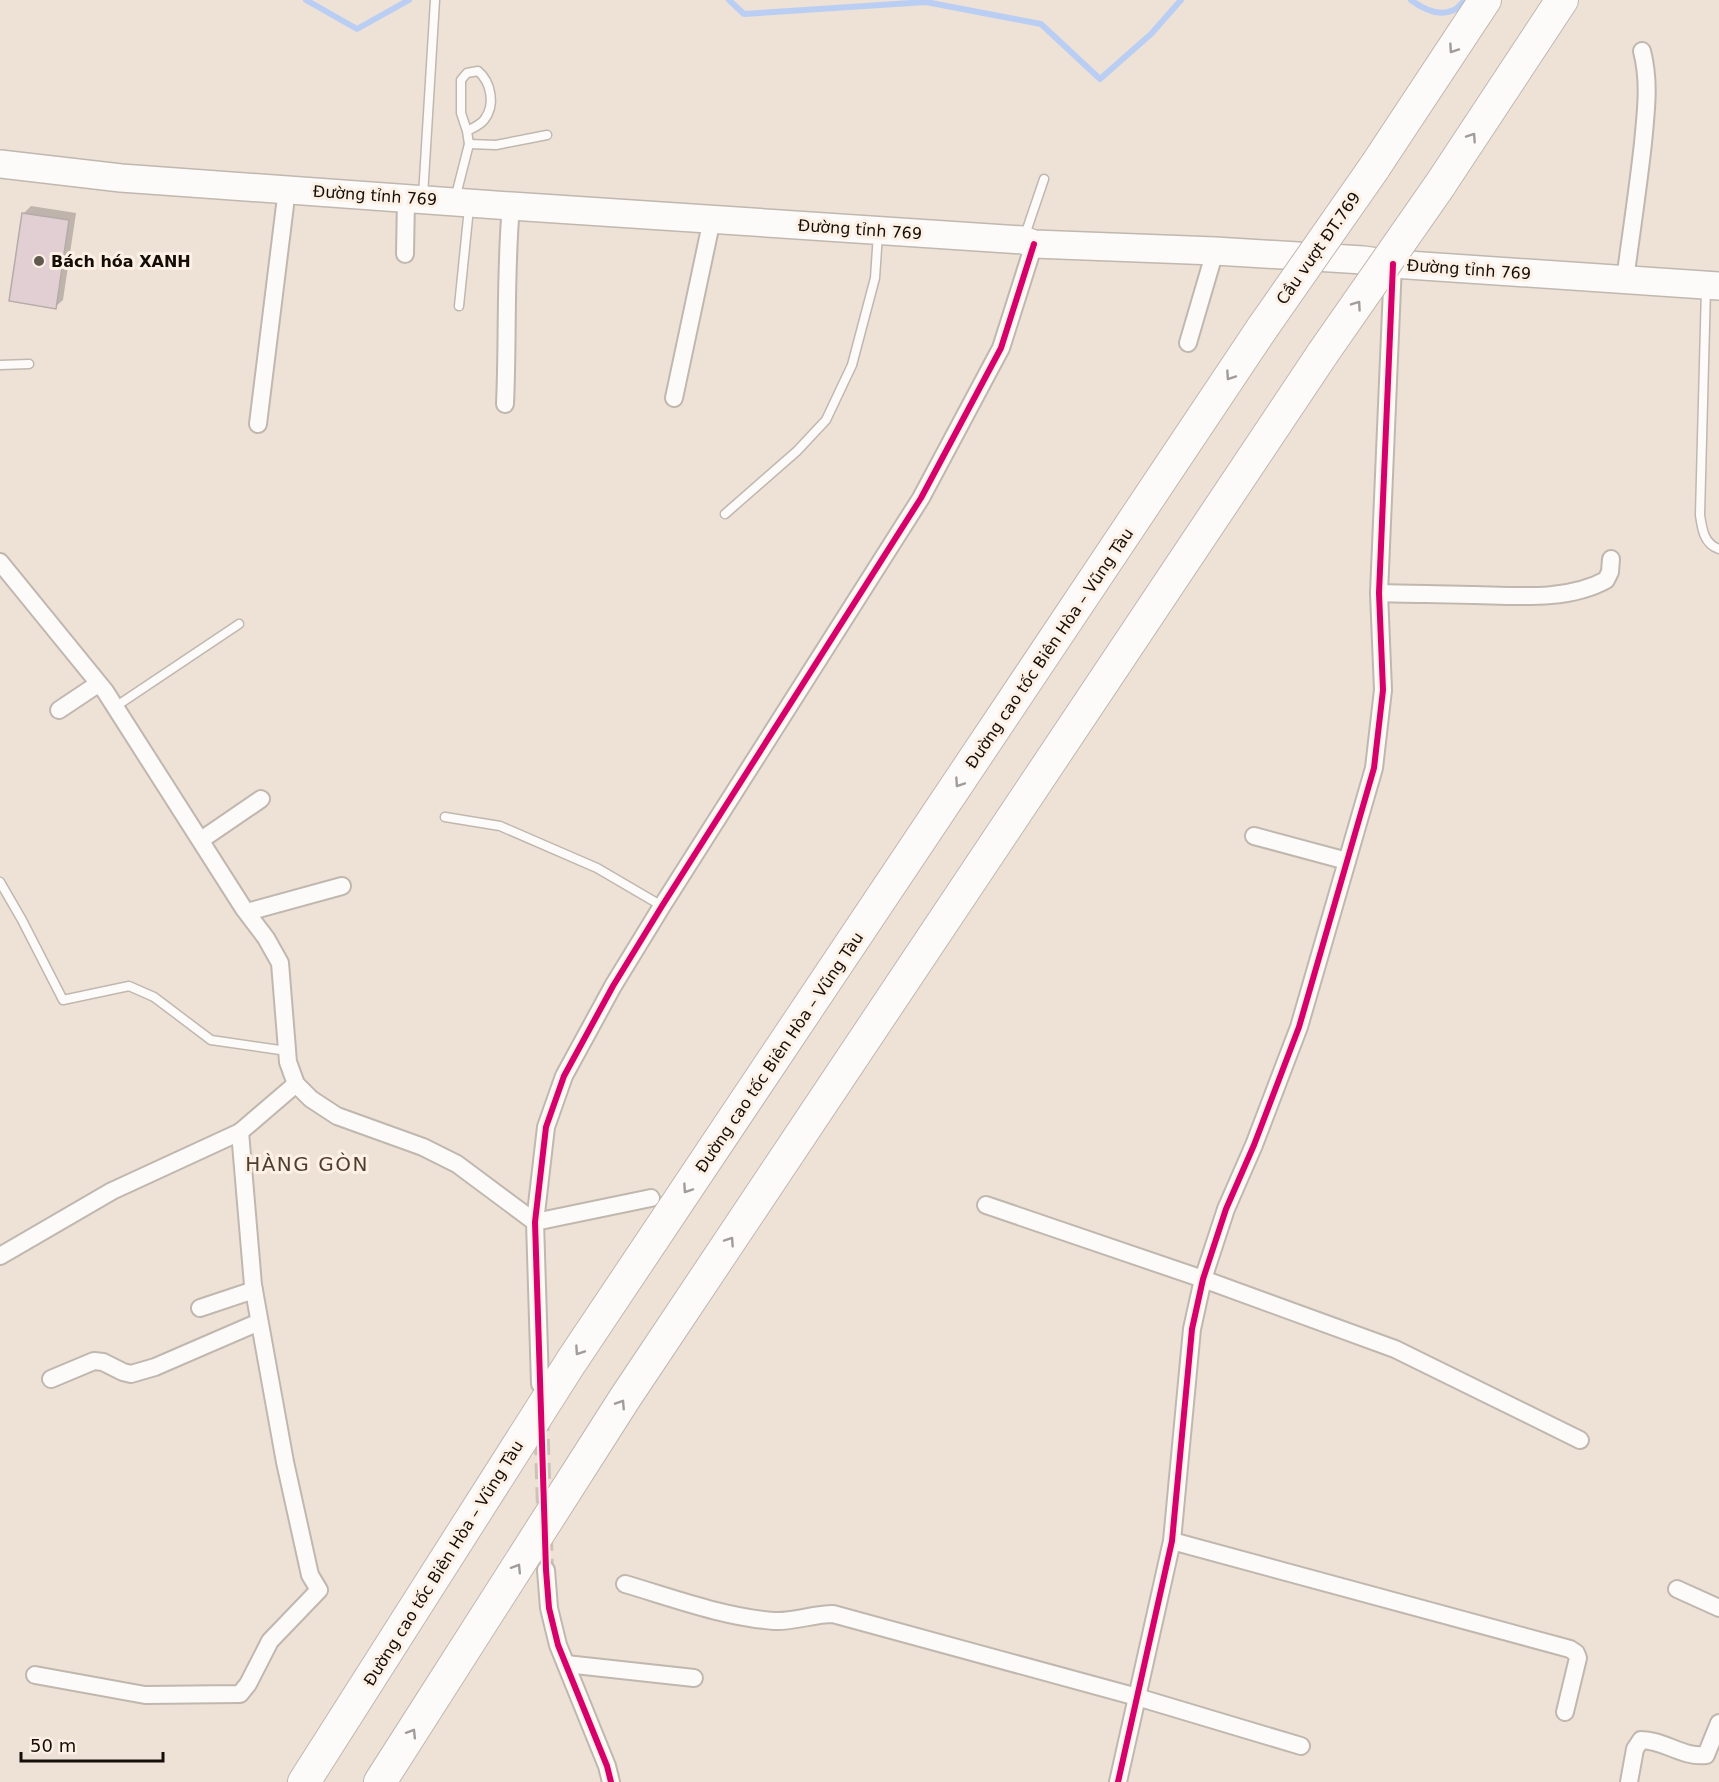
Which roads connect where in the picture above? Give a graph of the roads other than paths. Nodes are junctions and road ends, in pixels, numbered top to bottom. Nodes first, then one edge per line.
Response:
1 (435, 0) edge
2 (1485, 0) edge
3 (1562, 0) edge
4 (1641, 51) dead end
5 (467, 131) junction
6 (547, 135) dead end
7 (469, 144) junction
8 (0, 164) edge
9 (1044, 179) dead end
10 (287, 189) junction
11 (414, 198) junction
12 (462, 202) junction
13 (511, 206) junction
14 (712, 219) junction
15 (878, 230) junction
16 (1029, 242) junction
17 (1215, 251) junction
18 (405, 254) dead end
19 (1393, 264) junction
20 (1625, 280) junction
21 (1713, 286) edge
22 (459, 306) dead end
23 (1263, 327) joint
24 (1188, 343) dead end
25 (29, 364) dead end
26 (0, 365) edge
27 (674, 398) dead end
28 (505, 405) dead end
29 (258, 424) dead end
30 (725, 514) dead end
31 (1719, 549) edge
32 (1611, 559) dead end
33 (0, 562) edge
34 (1379, 593) junction
35 (239, 624) dead end
36 (98, 684) junction
37 (115, 707) junction
38 (59, 710) dead end
39 (261, 799) dead end
40 (445, 817) dead end
41 (1254, 836) dead end
42 (201, 840) junction
43 (1347, 861) junction
44 (0, 882) edge
45 (342, 886) dead end
46 (662, 906) junction
47 (247, 912) junction
48 (287, 1051) junction
49 (296, 1084) junction
50 (240, 1132) junction
51 (651, 1198) dead end
52 (986, 1205) dead end
53 (535, 1222) junction
54 (0, 1256) edge
55 (1203, 1279) junction
56 (254, 1290) junction
57 (200, 1308) dead end
58 (259, 1322) junction
59 (51, 1378) dead end
60 (540, 1384) dead end
61 (1580, 1440) dead end
62 (1172, 1541) junction
63 (546, 1570) tunnel mouth
64 (625, 1584) dead end
65 (1677, 1589) dead end
66 (1719, 1608) edge
67 (566, 1664) junction
68 (35, 1675) dead end
69 (694, 1678) dead end
70 (1137, 1697) junction
71 (1565, 1712) dead end
72 (1719, 1723) edge
73 (1301, 1746) dead end
74 (304, 1782) edge
75 (380, 1782) edge
76 (611, 1782) edge
77 (1118, 1782) edge
78 (1629, 1782) edge

1 - 11 lane
2 -> 23 highway, Cầu vượt ĐT.769, bridge
75 -> 3 highway, bridge
4 - 20 street
5 - 5 lane
5 - 7 lane
6 - 7 lane
7 - 12 lane
8 - 10 main road, Đường tỉnh 769
9 - 16 lane
10 - 11 main road, Đường tỉnh 769
10 - 29 street
11 - 12 main road, Đường tỉnh 769
11 - 18 street
12 - 13 main road, Đường tỉnh 769
12 - 22 lane
13 - 14 main road, Đường tỉnh 769
13 - 28 street
14 - 15 main road, Đường tỉnh 769
14 - 27 street
15 - 16 main road, Đường tỉnh 769
15 - 30 lane
16 - 17 main road, Đường tỉnh 769
16 - 46 street
17 - 19 main road, Đường tỉnh 769
17 - 24 street
19 - 20 main road, Đường tỉnh 769
19 - 34 street
20 - 21 main road, Đường tỉnh 769
21 - 31 lane
23 -> 74 highway, Đường cao tốc Biên Hòa – Vũng Tàu
25 - 26 lane
32 - 34 street
33 - 36 street
34 - 43 street
35 - 37 lane
36 - 37 street
36 - 38 street
37 - 42 street
39 - 42 street
40 - 46 lane
41 - 43 street
42 - 47 street
43 - 55 street
44 - 48 lane
45 - 47 street
46 - 53 street
47 - 48 street
48 - 49 street
49 - 50 street
49 - 53 street
50 - 54 street
50 - 56 street
51 - 53 street
52 - 55 street
53 - 60 street
55 - 61 street
55 - 62 street
56 - 57 street
56 - 58 street
58 - 59 street
58 - 68 street
62 - 70 street
62 - 71 street
63 - 67 street
64 - 70 street
65 - 66 street
67 - 69 street
67 - 76 street
70 - 73 street
70 - 77 street
72 - 78 street

